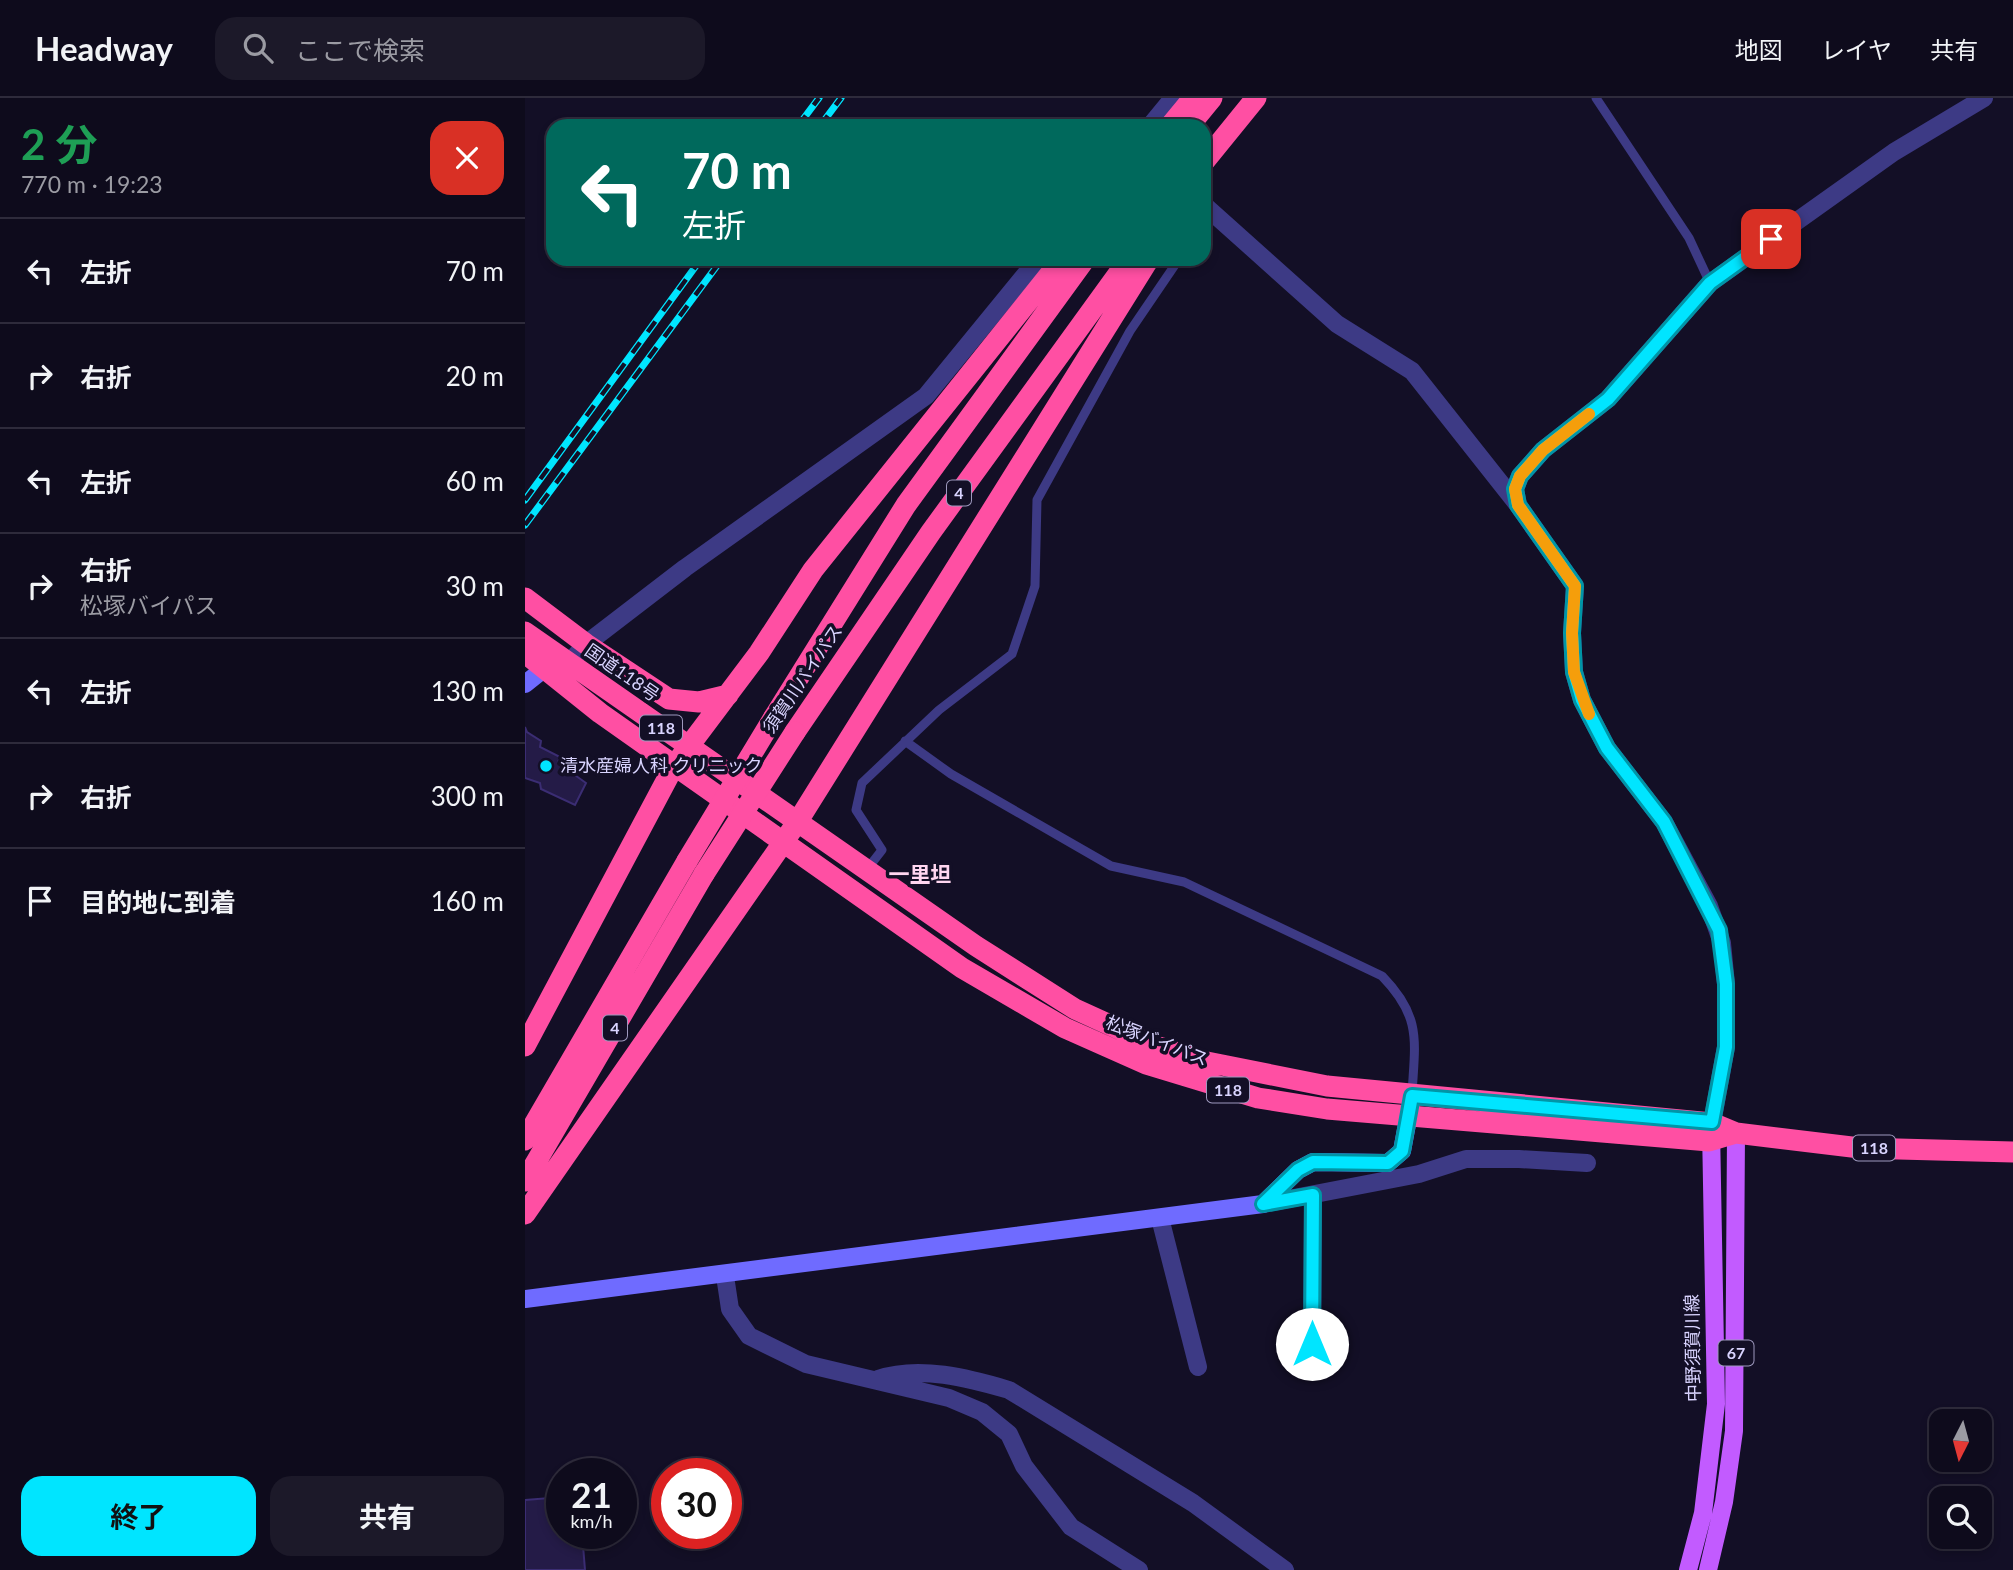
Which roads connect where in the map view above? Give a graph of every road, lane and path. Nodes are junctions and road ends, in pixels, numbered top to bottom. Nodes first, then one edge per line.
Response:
1 (1173, 98) edge
2 (1193, 98) edge
3 (1212, 98) edge
4 (1256, 98) edge
5 (1596, 98) edge
6 (1984, 98) edge
7 (1156, 119) edge
8 (1176, 119) edge
9 (1195, 119) edge
10 (1211, 153) edge
11 (1211, 215) edge
12 (1034, 266) edge
13 (1055, 266) edge
14 (1080, 266) edge
15 (1124, 266) edge
16 (1145, 266) edge
17 (1174, 266) edge
18 (1710, 283) junction
19 (1004, 314) junction
20 (1518, 505) junction
21 (525, 598) edge
22 (525, 632) edge
23 (586, 645) junction
24 (525, 653) edge
25 (568, 664) junction
26 (545, 668) junction
27 (525, 684) edge
28 (728, 695) junction
29 (905, 741) junction
30 (689, 746) junction
31 (674, 766) junction
32 (798, 821) junction
33 (784, 841) junction
34 (696, 867) junction
35 (868, 868) junction
36 (525, 1046) edge
37 (1412, 1096) junction
38 (1408, 1117) junction
39 (1711, 1132) junction
40 (1736, 1133) junction
41 (525, 1140) edge
42 (2013, 1152) edge
43 (1587, 1163) dead end
44 (525, 1181) edge
45 (1313, 1195) junction
46 (1263, 1204) junction
47 (525, 1214) edge
48 (1160, 1218) junction
49 (725, 1276) junction
50 (530, 1298) edge
51 (1198, 1367) dead end
52 (1312, 1368) dead end
53 (878, 1379) junction
54 (1139, 1570) edge
55 (1285, 1570) edge
56 (1688, 1570) edge
57 (1707, 1570) edge

1 - 7 street
2 - 8 highway
3 - 9 highway
4 - 10 highway
5 - 18 lane
6 - 18 street
11 - 20 street
12 - 19 street
13 - 19 highway
14 - 34 highway, 須賀川バイパス / 4, bridge
15 - 34 highway, 須賀川バイパス / 4, bridge
16 - 32 highway
17 - 29 lane
18 - 20 street
19 - 23 street
19 - 28 highway
20 - 39 street
21 - 23 highway, 118
22 - 25 highway, 国道118号 / 118
23 - 25 street
23 - 28 highway, 118
24 - 26 highway, 118
25 - 30 highway, 国道118号 / 118
26 - 27 street
26 - 31 highway, 118
28 - 30 highway
29 - 35 lane
29 - 37 lane
30 - 31 highway
30 - 32 highway, 国道118号 / 118
31 - 33 highway, 118
31 - 36 highway
32 - 33 highway
32 - 35 highway, 松塚バイパス / 118
33 - 38 highway, 松塚バイパス / 118
33 - 47 highway
34 - 41 highway, 須賀川バイパス / 4
34 - 44 highway, 須賀川バイパス / 4
35 - 37 highway, 松塚バイパス / 118
37 - 38 street
37 - 39 highway, 松塚バイパス / 118
38 - 39 highway, 松塚バイパス / 118
38 - 46 street
39 - 40 highway, 松塚バイパス / 118
39 - 56 main road, 中野須賀川線 / 67
40 - 42 highway, 松塚バイパス / 118
40 - 57 main road, 67
43 - 45 street
45 - 46 street
45 - 52 street
46 - 48 street
48 - 49 street
48 - 51 street
49 - 50 street
49 - 53 street
53 - 54 street
53 - 55 street

